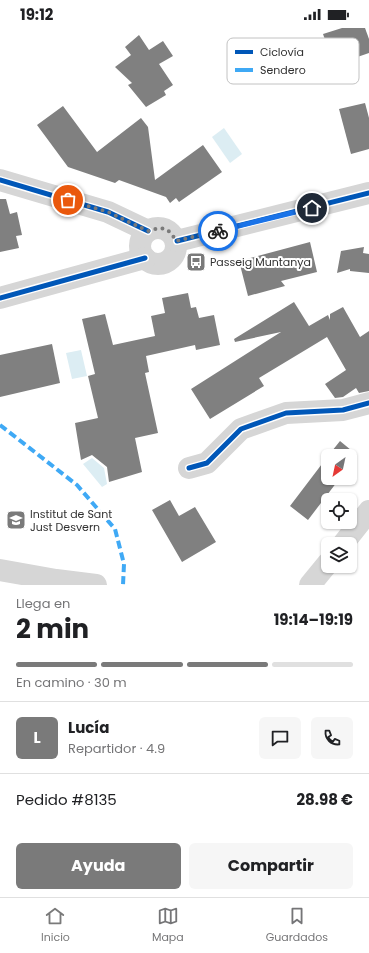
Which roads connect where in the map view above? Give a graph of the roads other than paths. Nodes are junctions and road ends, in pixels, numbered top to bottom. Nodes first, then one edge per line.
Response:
1 (0, 180) edge
2 (369, 193) edge
3 (148, 231) junction
4 (176, 241) junction
5 (145, 258) junction
6 (0, 298) edge
7 (369, 403) edge
8 (189, 468) dead end
9 (369, 511) edge
10 (349, 537) edge
11 (0, 570) edge
12 (321, 571) edge
13 (20, 579) edge
14 (96, 585) edge
15 (310, 585) edge

1 - 3 street
2 - 4 street
3 - 4 street
3 - 5 street
4 - 5 street
5 - 6 street
7 - 8 street
9 - 10 street
11 - 13 street
12 - 15 street
13 - 14 street

